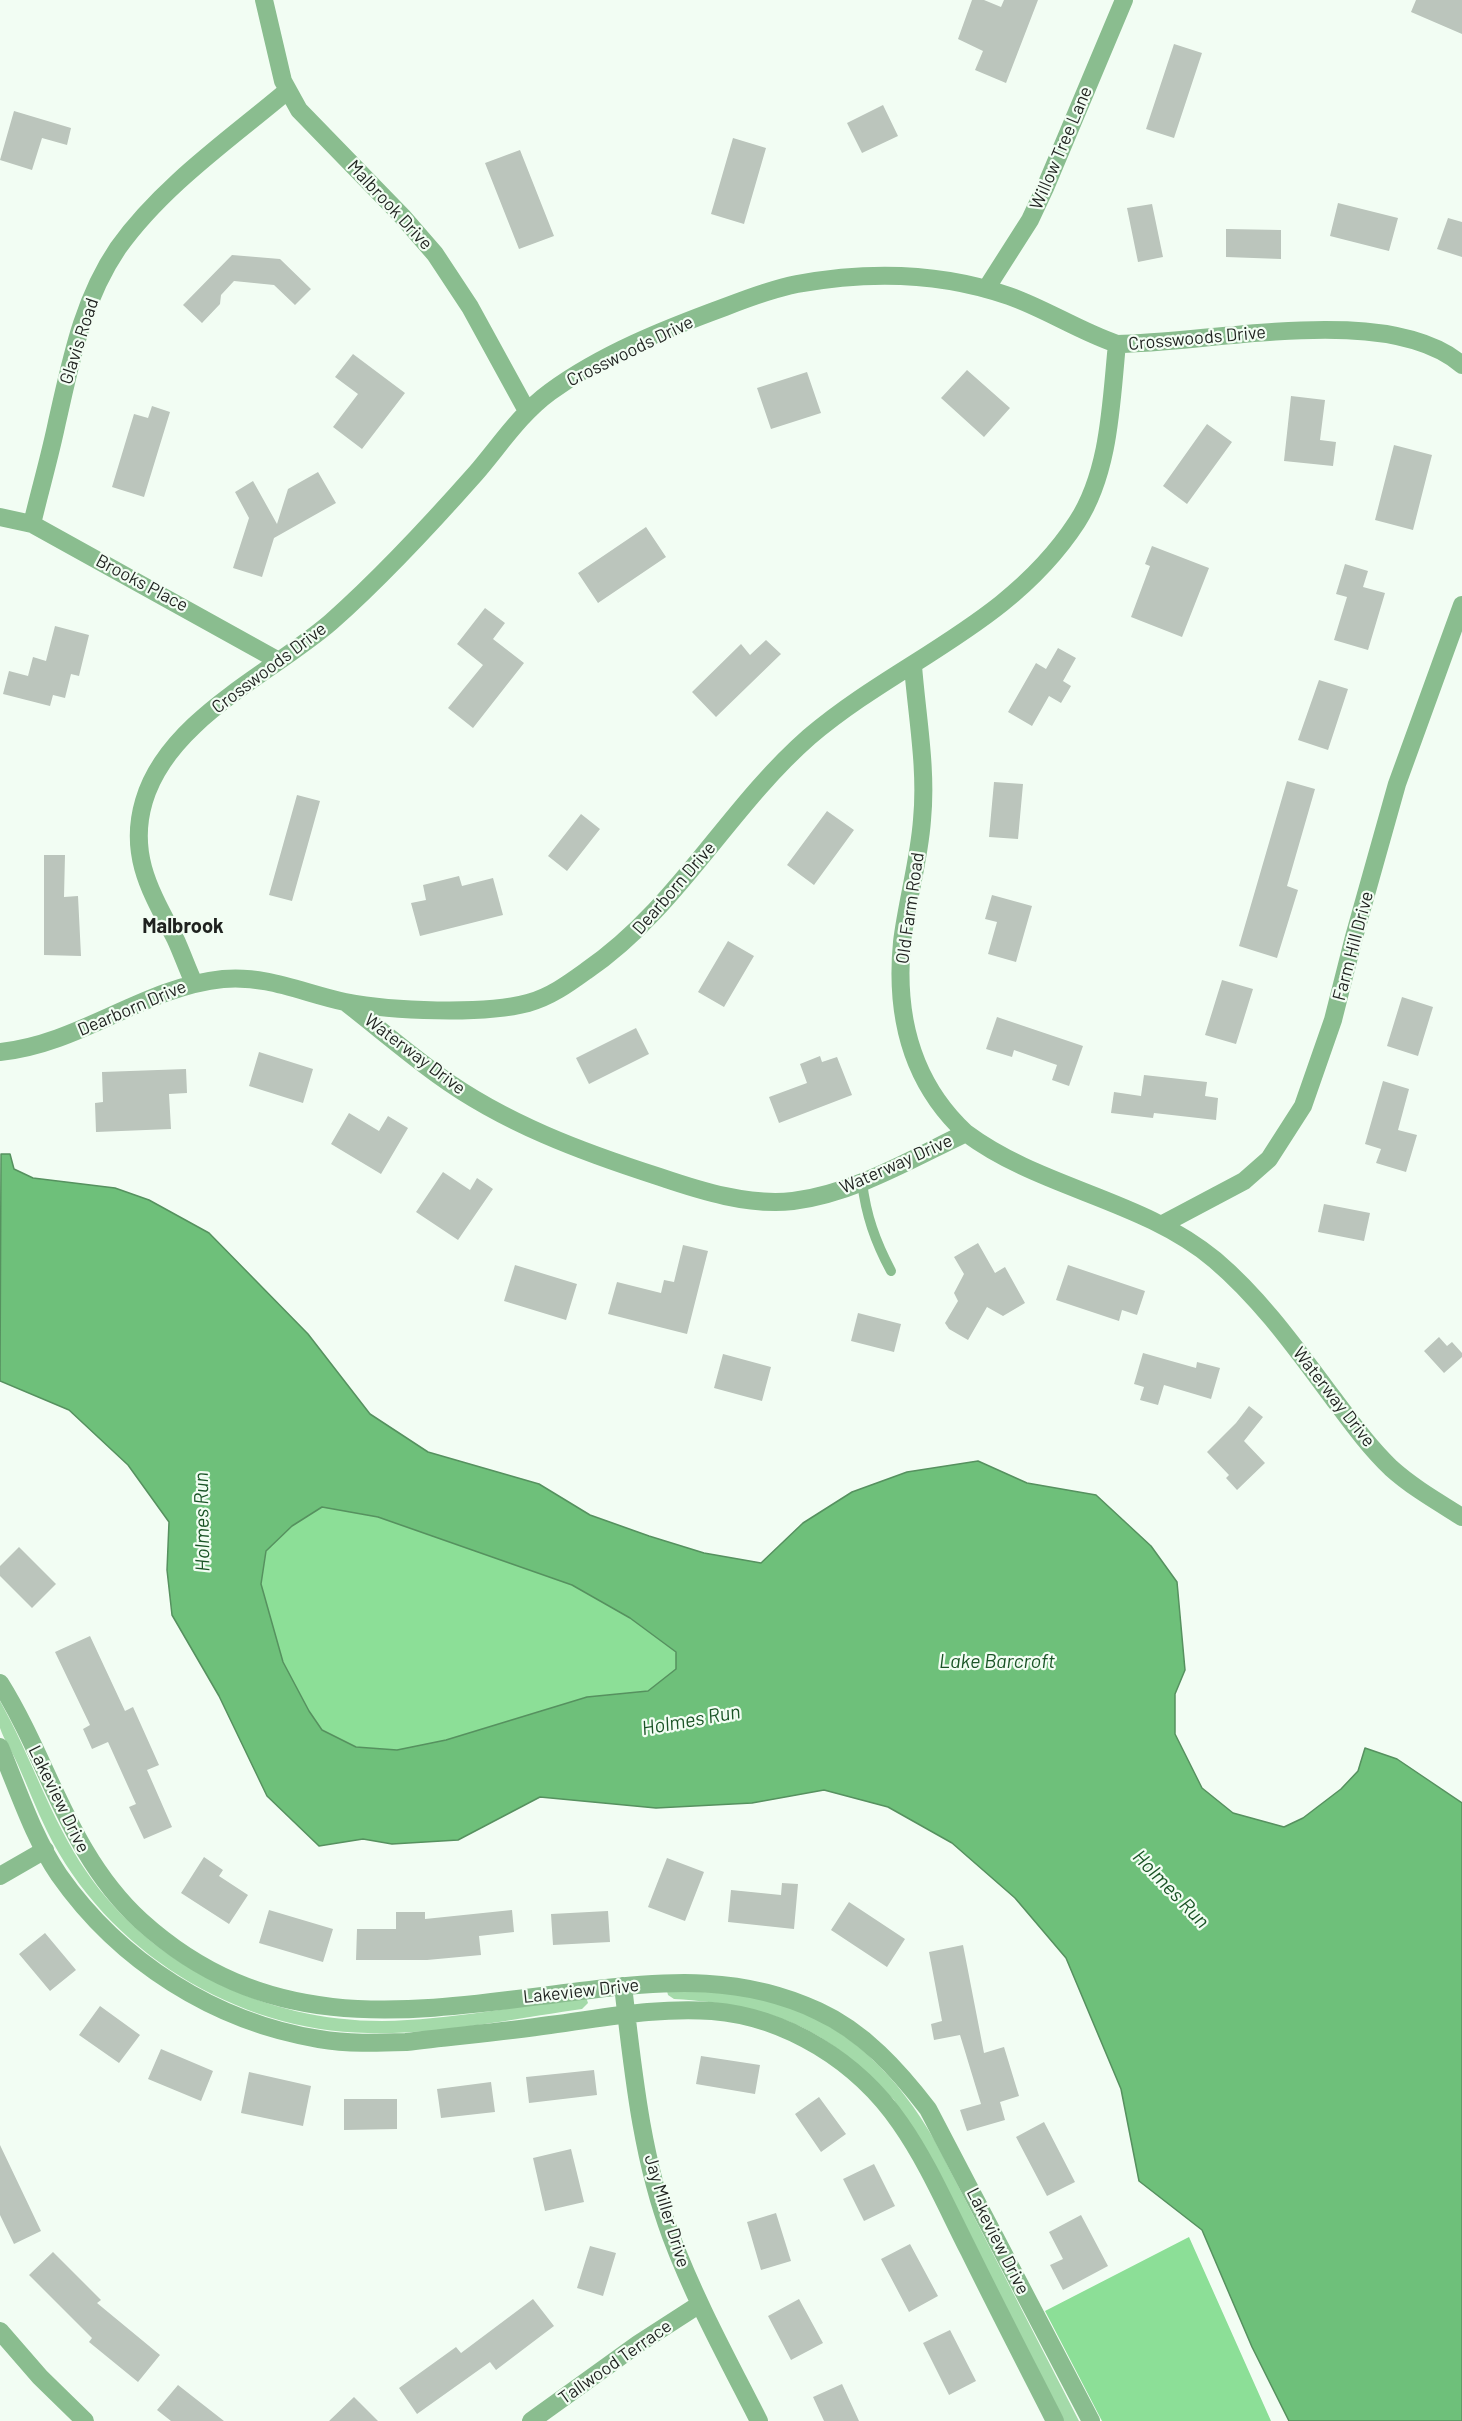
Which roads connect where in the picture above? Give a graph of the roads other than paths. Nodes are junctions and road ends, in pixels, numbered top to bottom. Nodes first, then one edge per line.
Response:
1 (264, 0) edge
2 (1124, 0) edge
3 (287, 91) junction
4 (986, 289) junction
5 (1117, 344) junction
6 (1458, 360) edge
7 (527, 411) junction
8 (0, 517) edge
9 (32, 524) junction
10 (1462, 605) edge
11 (279, 661) junction
12 (913, 666) junction
13 (194, 983) junction
14 (345, 1002) junction
15 (0, 1052) edge
16 (966, 1133) junction
17 (862, 1182) junction
18 (1161, 1225) junction
19 (891, 1271) dead end
20 (1462, 1517) edge
21 (0, 1683) edge
22 (0, 1747) edge
23 (45, 1850) junction
24 (0, 1876) edge
25 (623, 1986) junction
26 (627, 2014) junction
27 (700, 2304) junction
28 (0, 2331) edge
29 (85, 2421) edge
30 (531, 2421) edge
31 (759, 2421) edge
32 (1055, 2421) edge
33 (1091, 2421) edge

1 - 3 street, Malbrook Drive
2 - 4 street, Willow Tree Lane
3 - 7 street, Malbrook Drive
3 - 9 street, Glavis Road
4 - 5 street, Crosswoods Drive
4 - 7 street, Crosswoods Drive
5 - 6 street, Crosswoods Drive
5 - 12 street, Dearborn Drive
7 - 11 street, Crosswoods Drive
8 - 9 street, Brooks Place
9 - 11 street, Brooks Place
10 - 18 street, Farm Hill Drive
11 - 13 street, Crosswoods Drive
12 - 14 street, Dearborn Drive
12 - 16 street, Old Farm Road
13 - 14 street, Dearborn Drive
13 - 15 street, Dearborn Drive
14 - 17 street, Waterway Drive
16 - 17 street, Waterway Drive
16 - 18 street, Waterway Drive
17 - 19 lane
18 - 20 street, Waterway Drive
21 - 25 street, Lakeview Drive
22 - 23 street, Lakeview Drive
23 - 24 street
23 - 26 street, Lakeview Drive
25 - 26 street, Jay Miller Drive
25 - 33 street, Lakeview Drive
26 - 27 street, Jay Miller Drive
26 - 32 street, Lakeview Drive
27 - 30 street, Tallwood Terrace
27 - 31 street, Jay Miller Drive
28 - 29 street

